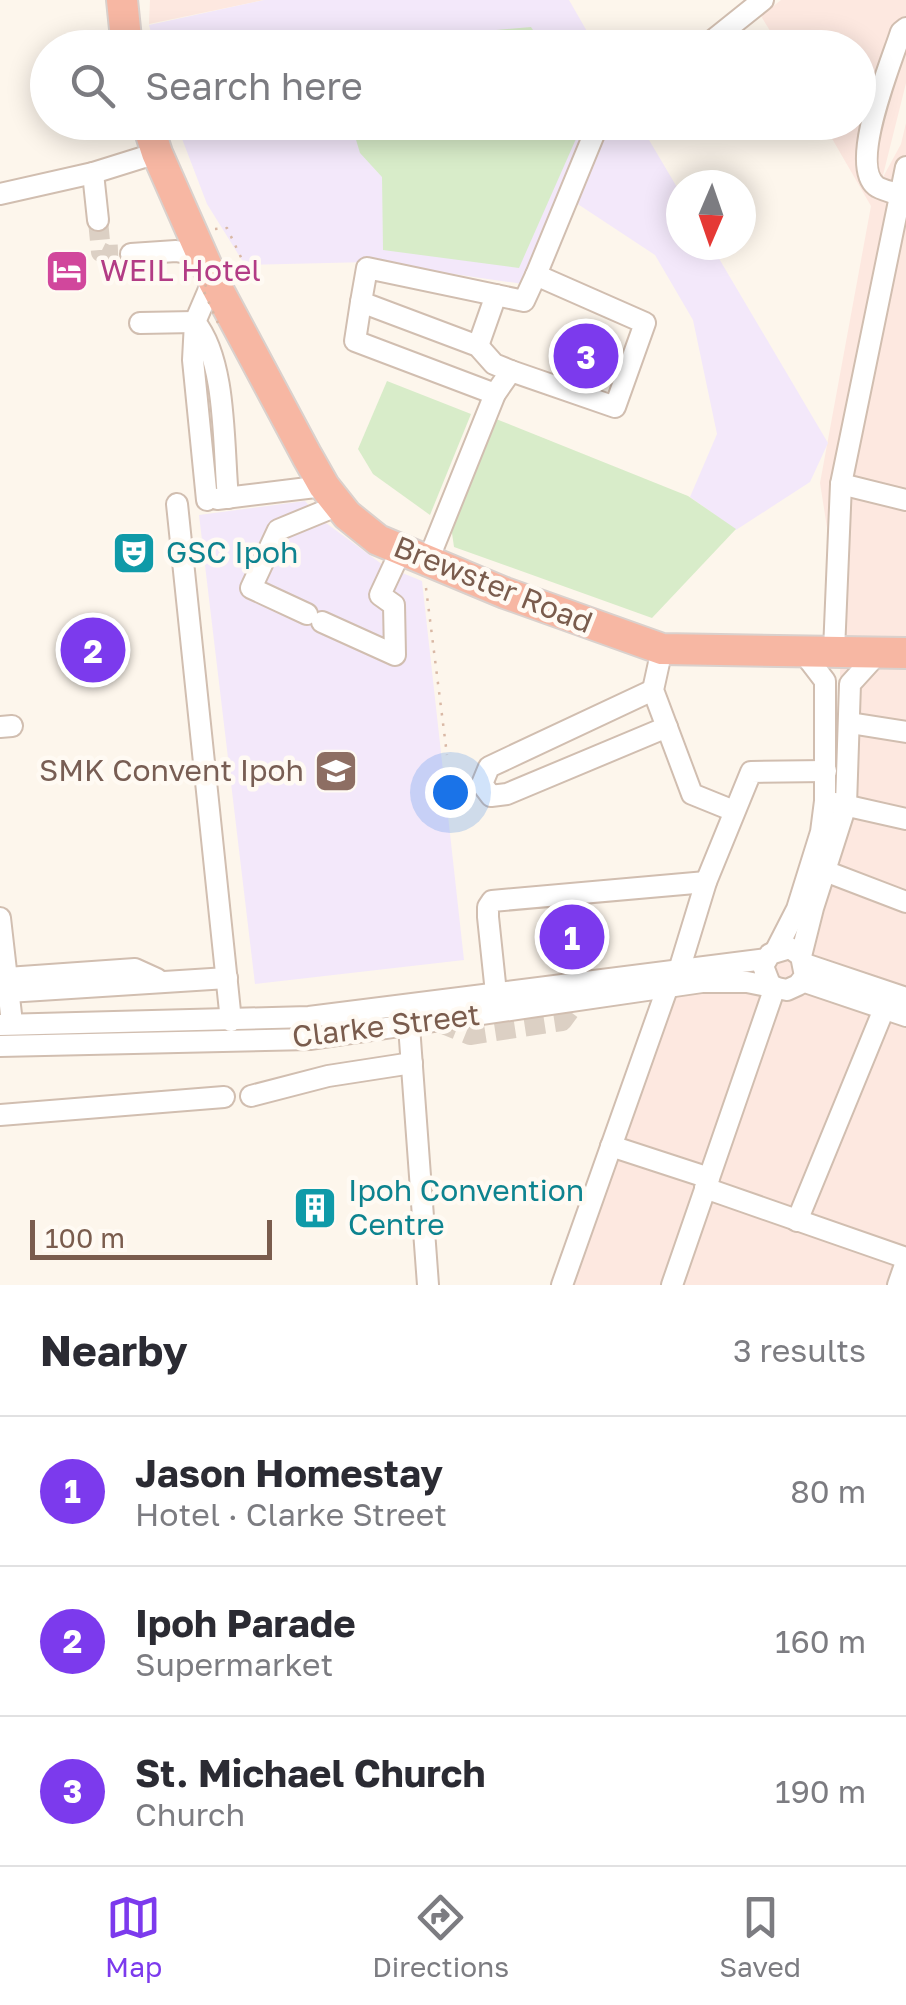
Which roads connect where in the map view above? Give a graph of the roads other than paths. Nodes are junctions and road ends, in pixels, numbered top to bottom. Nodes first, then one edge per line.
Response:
1 (122, 0) edge
2 (763, 0) edge
3 (906, 28) edge
4 (125, 30) edge
5 (727, 30) edge
6 (876, 105) edge
7 (153, 140) edge
8 (169, 140) edge
9 (592, 140) edge
10 (868, 140) edge
11 (157, 153) junction
12 (906, 167) edge
13 (93, 173) junction
14 (0, 194) edge
15 (900, 207) edge
16 (98, 220) tunnel mouth
17 (132, 254) tunnel mouth
18 (208, 255) junction
19 (536, 275) junction
20 (496, 295) junction
21 (361, 302) junction
22 (224, 318) junction
23 (195, 322) junction
24 (140, 323) dead end
25 (478, 346) junction
26 (503, 367) junction
27 (490, 392) junction
28 (841, 484) junction
29 (331, 496) junction
30 (218, 499) junction
31 (906, 500) edge
32 (415, 557) junction
33 (662, 649) junction
34 (802, 651) junction
35 (834, 651) junction
36 (893, 652) edge
37 (653, 690) junction
38 (850, 723) junction
39 (667, 727) junction
40 (906, 732) edge
41 (826, 772) junction
42 (836, 803) junction
43 (734, 811) junction
44 (906, 819) edge
45 (825, 870) junction
46 (706, 882) junction
47 (906, 902) edge
48 (0, 922) edge
49 (771, 954) junction
50 (803, 967) junction
51 (680, 968) junction
52 (227, 978) junction
53 (8, 985) junction
54 (668, 986) junction
55 (772, 986) junction
56 (496, 993) junction
57 (906, 998) edge
58 (884, 1008) junction
59 (906, 1016) edge
60 (231, 1021) junction
61 (6, 1024) edge
62 (409, 1026) junction
63 (0, 1046) edge
64 (412, 1064) junction
65 (250, 1096) dead end
66 (224, 1097) dead end
67 (0, 1116) edge
68 (611, 1146) junction
69 (707, 1183) junction
70 (797, 1221) junction
71 (906, 1260) edge
72 (428, 1285) edge
73 (562, 1285) edge
74 (672, 1285) edge
75 (898, 1285) edge

1 - 4 highway
2 - 5 street
3 - 6 street
7 - 11 highway, Brewster Road
8 - 18 highway
9 - 19 street
10 - 15 street
11 - 13 street
11 - 18 highway, Brewster Road
12 - 15 street
13 - 14 street
13 - 16 street
15 - 28 street
17 - 18 street
18 - 22 highway, Brewster Road
18 - 22 highway
18 - 23 street
19 - 20 street
19 - 26 street
20 - 21 street
20 - 25 street
21 - 25 street
21 - 27 street
22 - 29 highway, Brewster Road
23 - 24 street
23 - 30 street
25 - 26 street
26 - 27 street
27 - 32 street
28 - 31 street
28 - 35 street
29 - 30 street
29 - 32 highway, Brewster Road
29 - 32 street
30 - 52 street
32 - 33 highway, Brewster Road
33 - 34 highway, Brewster Road
33 - 37 street
34 - 35 highway, Brewster Road
34 - 41 street
35 - 36 highway, Brewster Road
36 - 38 street
37 - 39 street
37 - 39 street
38 - 40 street
38 - 42 street
39 - 43 street
41 - 42 street
41 - 43 street
42 - 44 street
42 - 45 street
42 - 49 street
43 - 46 street
45 - 47 street
45 - 50 street
46 - 51 street
46 - 56 street
48 - 53 street
49 - 50 street
49 - 51 street, Clarke Street
49 - 55 street
50 - 55 street
50 - 57 street
50 - 58 street
51 - 56 street, Clarke Street
52 - 53 street
52 - 60 street
53 - 61 street
54 - 55 street, Clarke Street
54 - 62 street, Clarke Street
54 - 68 street
55 - 69 street
56 - 60 street, Clarke Street
58 - 59 street
58 - 70 street
60 - 61 street, Clarke Street
62 - 63 street, Clarke Street
62 - 64 street
64 - 65 street
64 - 72 street
66 - 67 street
68 - 69 street
68 - 73 street
69 - 70 street
69 - 74 street
70 - 71 street
71 - 75 street

